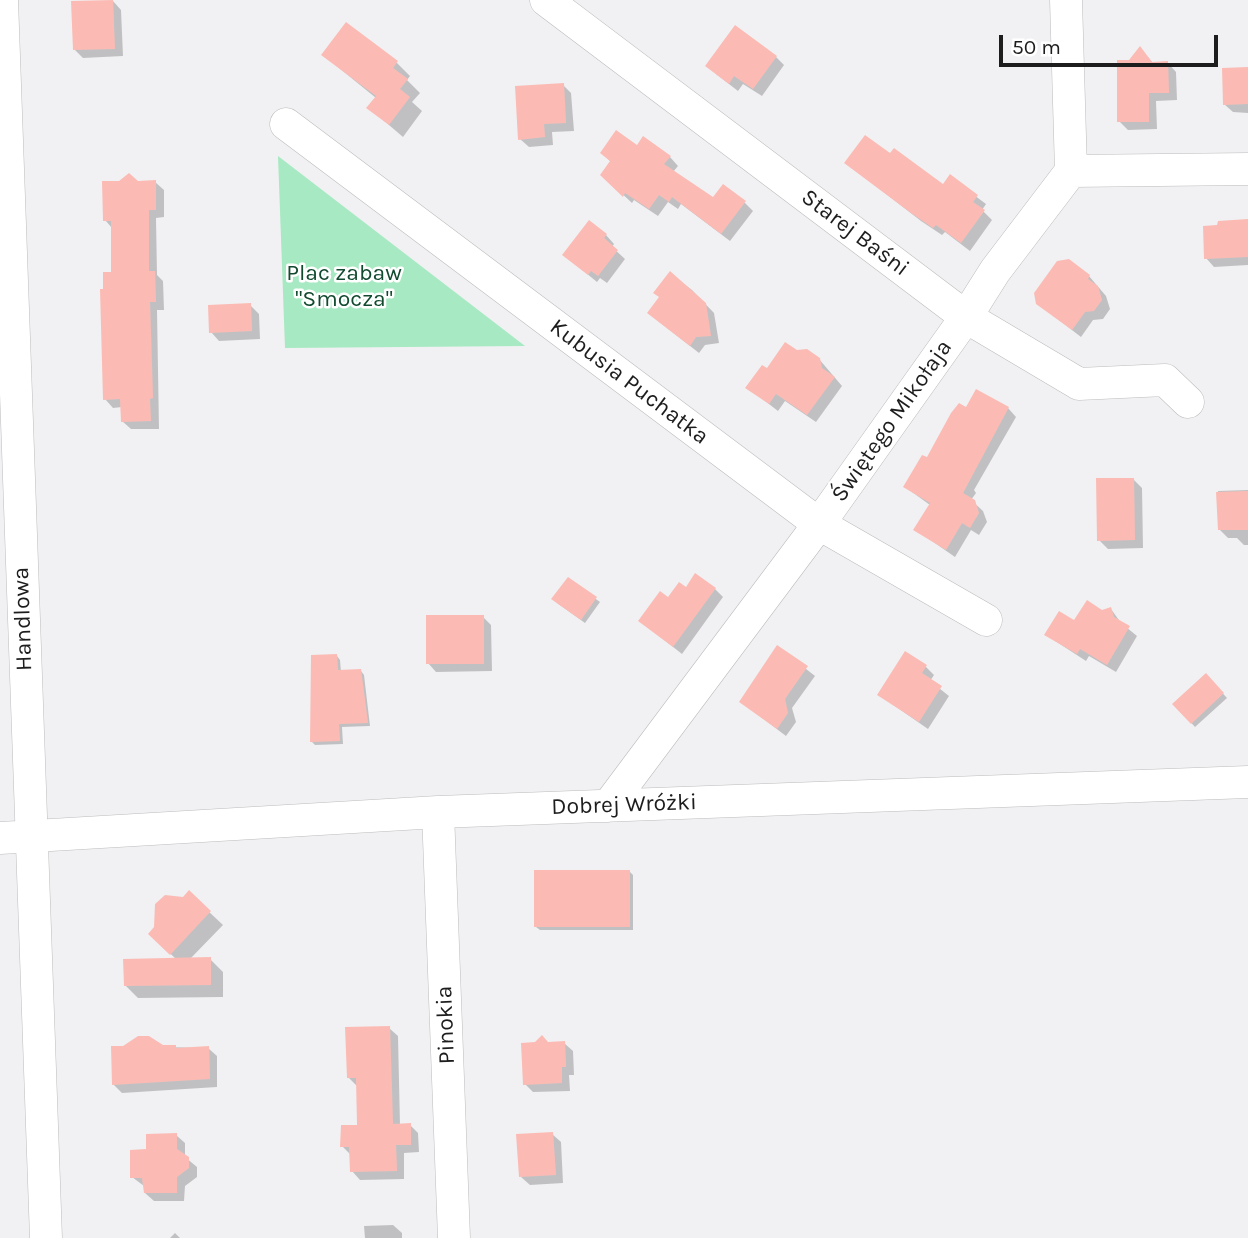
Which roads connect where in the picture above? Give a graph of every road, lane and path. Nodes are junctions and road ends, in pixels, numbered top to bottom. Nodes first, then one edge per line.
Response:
1 (2, 0) edge
2 (546, 0) edge
3 (1066, 0) edge
4 (286, 124) dead end
5 (1248, 169) edge
6 (1071, 171) junction
7 (966, 317) junction
8 (1188, 402) dead end
9 (819, 524) junction
10 (986, 620) dead end
11 (1248, 782) edge
12 (608, 806) junction
13 (438, 812) junction
14 (15, 837) edge
15 (46, 1238) edge
16 (454, 1238) edge

1 - 14 street, Handlowa
2 - 7 street, Starej Baśni
3 - 6 street
4 - 9 street, Kubusia Puchatka
5 - 6 street
6 - 7 street, Świętego Mikołaja
7 - 8 street, Starej Baśni
7 - 9 street, Świętego Mikołaja
9 - 10 street, Kubusia Puchatka
9 - 12 street, Świętego Mikołaja
11 - 12 street, Dobrej Wróżki
12 - 13 street, Dobrej Wróżki
13 - 14 street, Dobrej Wróżki
13 - 16 street, Pinokia
14 - 15 street, Handlowa

